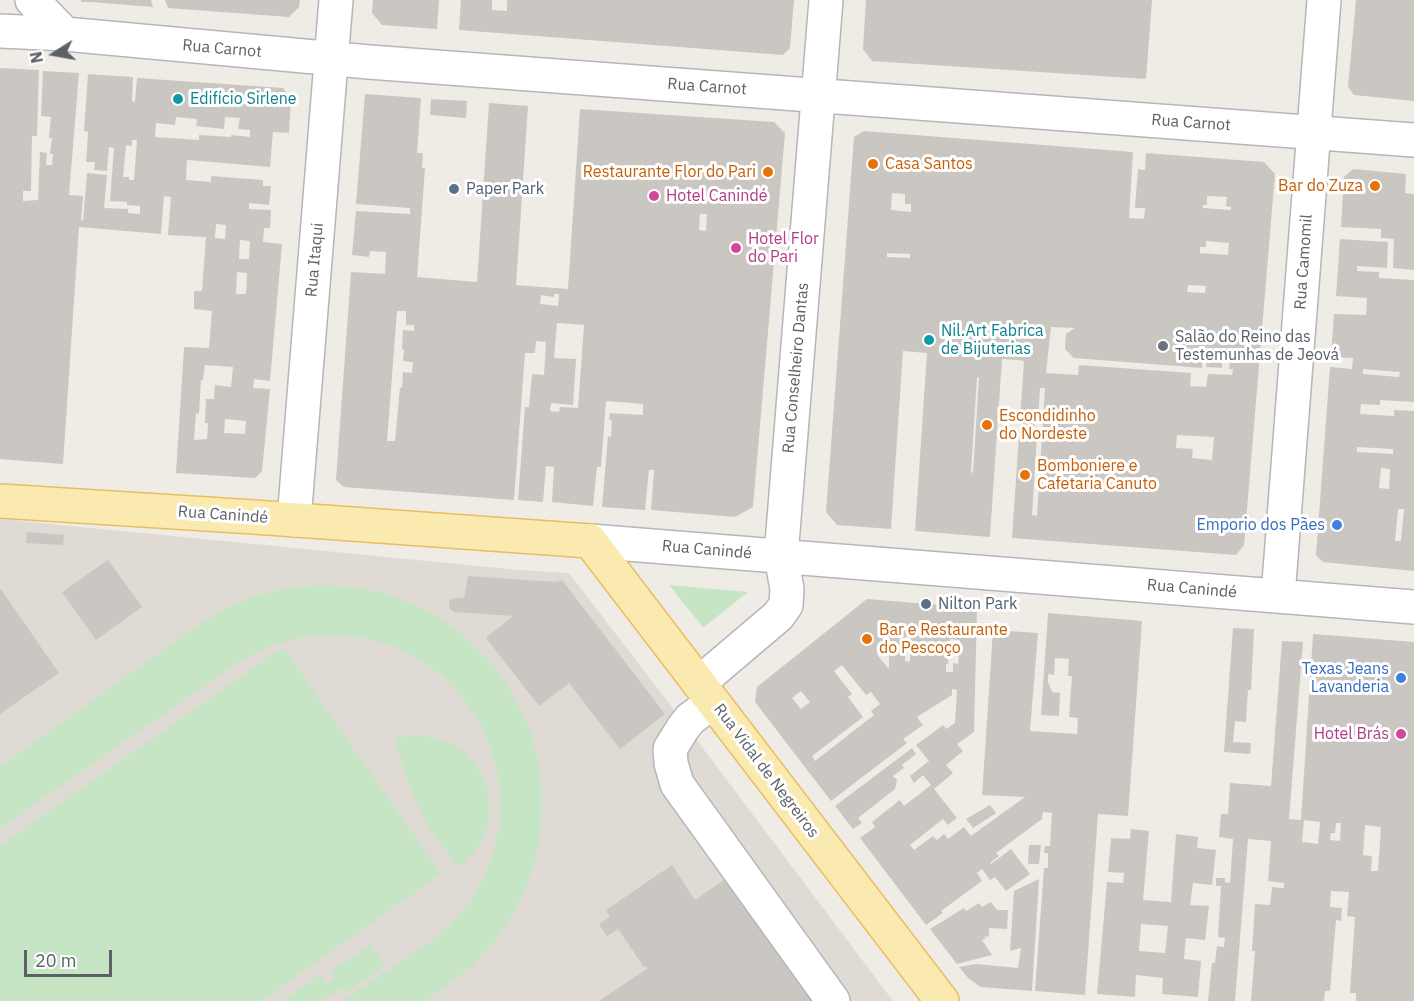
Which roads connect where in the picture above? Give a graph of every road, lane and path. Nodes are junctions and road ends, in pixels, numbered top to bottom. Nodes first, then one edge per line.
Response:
1 (32, 0) edge
2 (336, 0) edge
3 (826, 0) edge
4 (1324, 0) edge
5 (0, 31) edge
6 (65, 34) junction
7 (332, 59) junction
8 (818, 96) junction
9 (1314, 132) junction
10 (1414, 140) edge
11 (0, 501) edge
12 (294, 520) junction
13 (590, 541) junction
14 (781, 556) junction
15 (1278, 596) junction
16 (1414, 607) edge
17 (706, 692) junction
18 (833, 1001) edge
19 (942, 1001) edge

1 - 6 street
2 - 7 street, Rua Itaqui
3 - 8 street, Rua Conselheiro Dantas
4 - 9 street, Rua Camomil
5 - 6 street, Rua Carnot
6 - 7 street, Rua Carnot
7 - 8 street, Rua Carnot
7 - 12 street, Rua Itaqui
8 - 9 street, Rua Carnot
8 - 14 street, Rua Conselheiro Dantas
9 - 10 street, Rua Carnot
9 - 15 street, Rua Camomil
11 - 12 main road, Rua Canindé
12 - 13 main road, Rua Canindé
13 - 14 street, Rua Canindé
13 - 17 main road, Rua Vidal de Negreiros
14 - 15 street, Rua Canindé
14 - 17 street, Rua Conselheiro Dantas
15 - 16 street, Rua Canindé
17 - 18 street
17 - 19 main road, Rua Vidal de Negreiros

